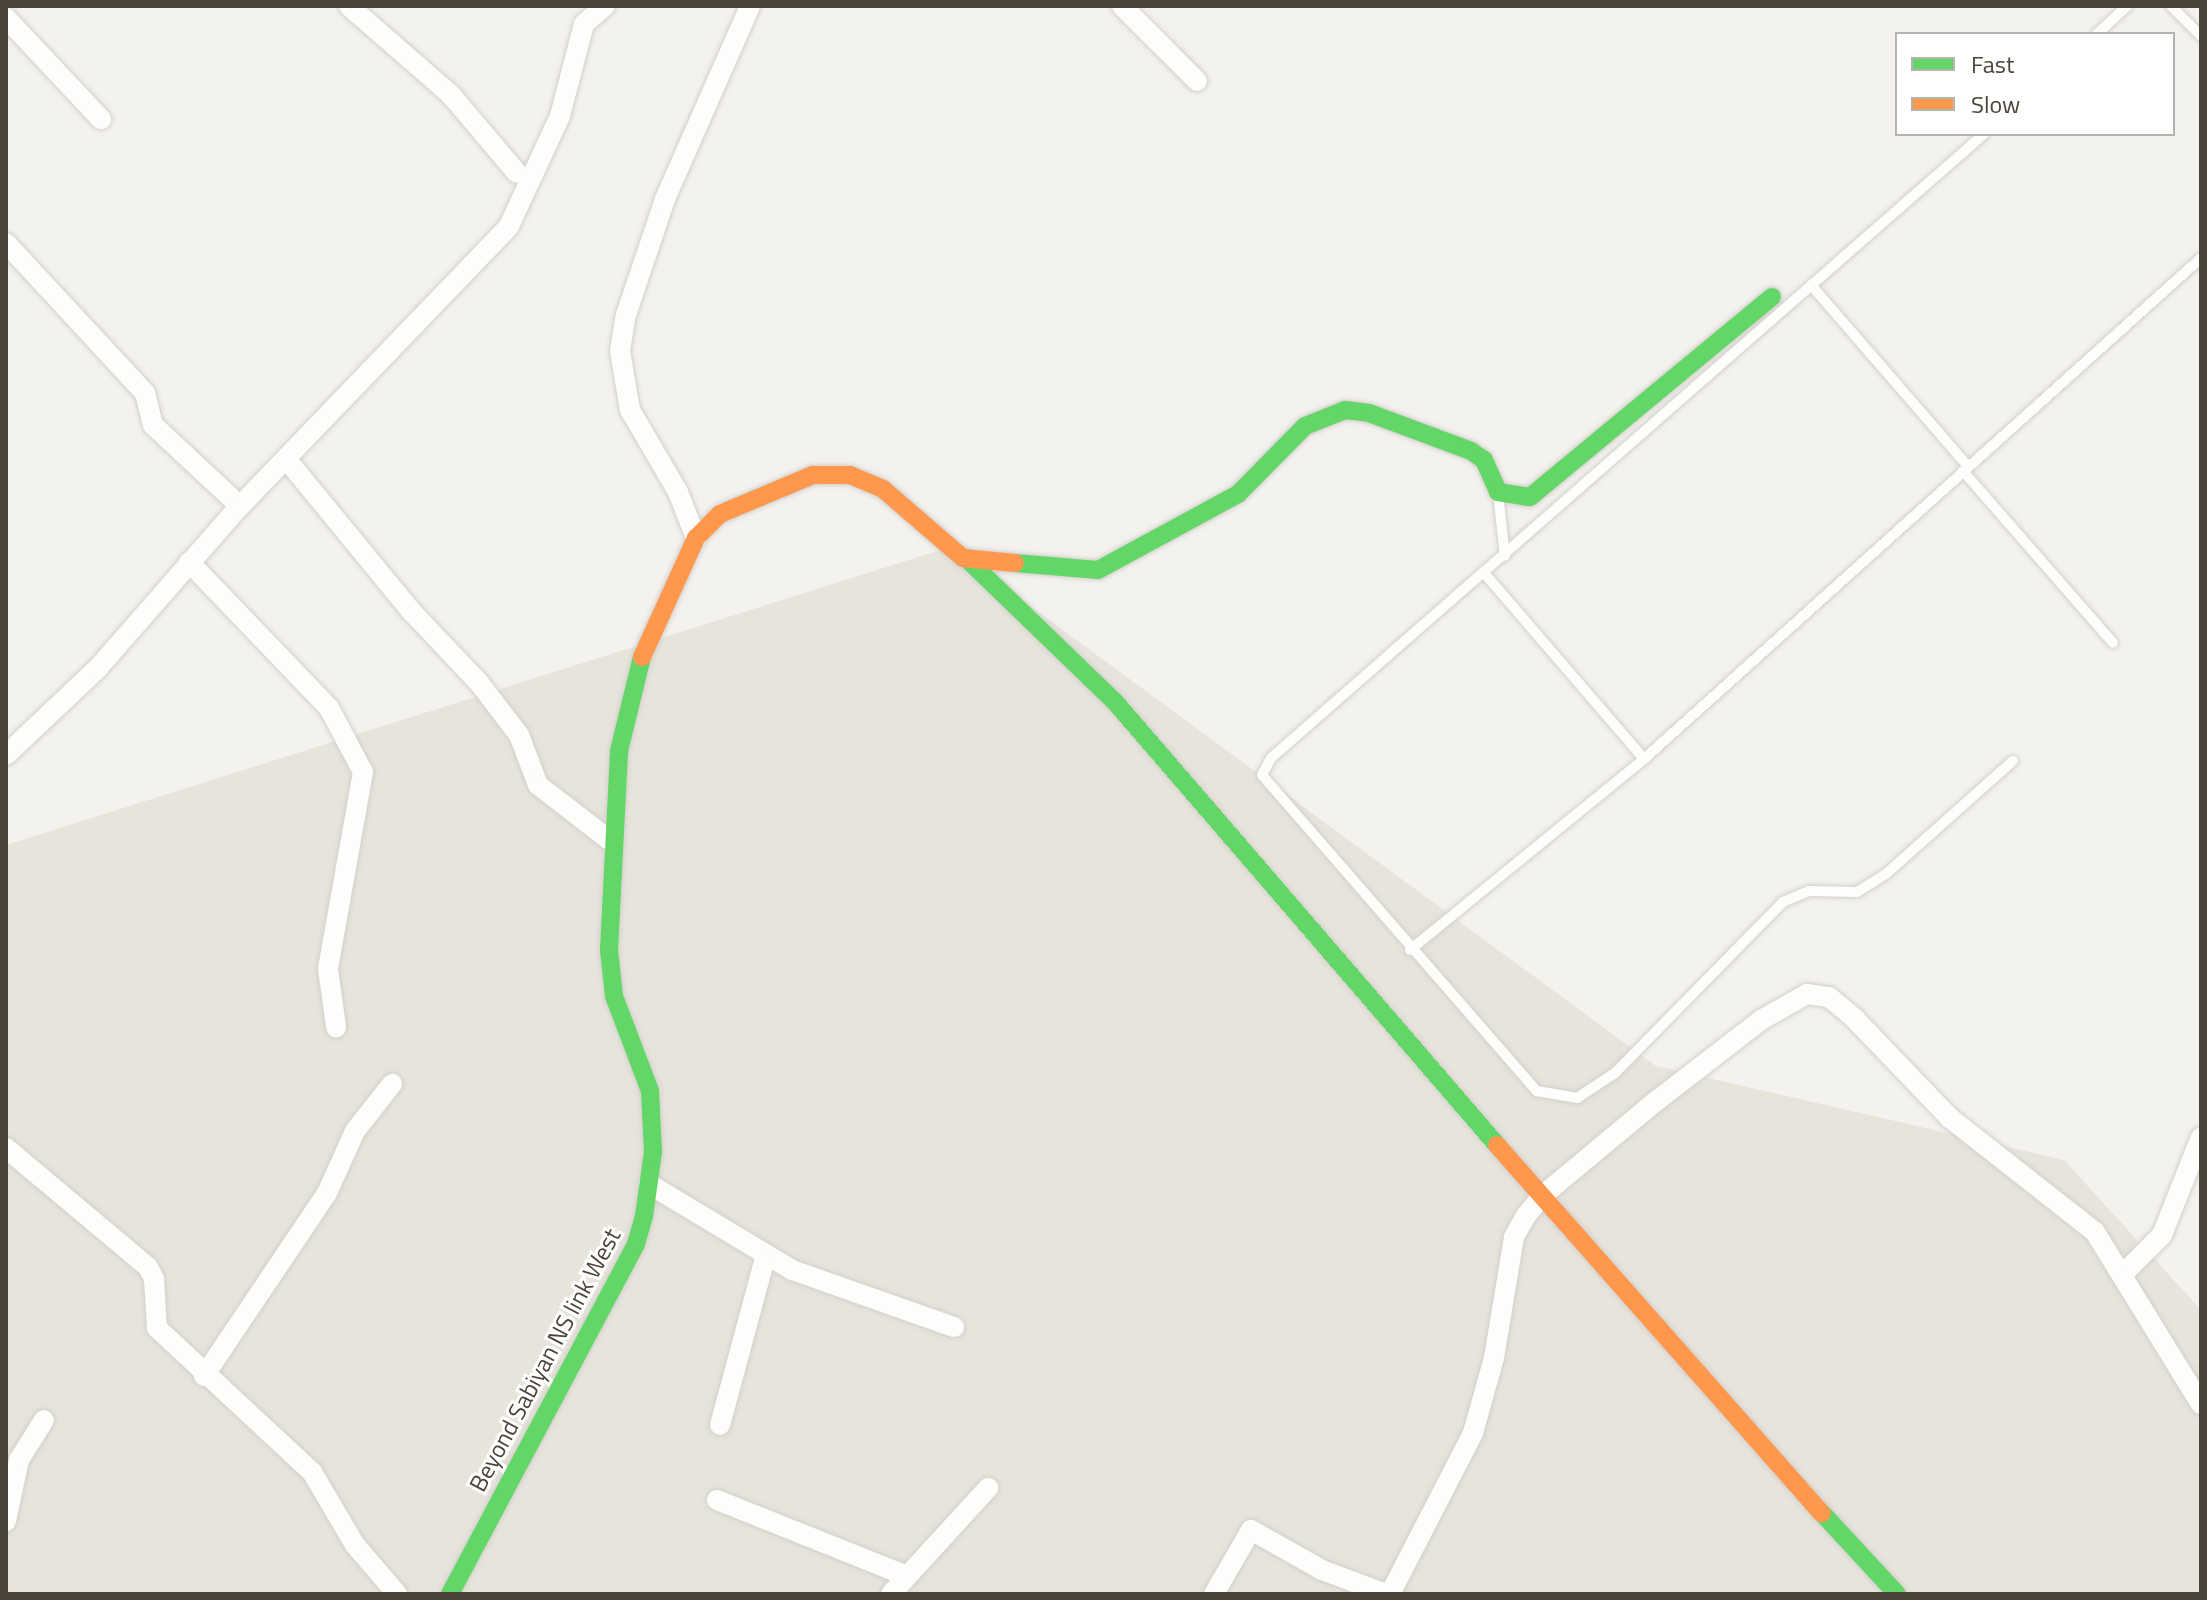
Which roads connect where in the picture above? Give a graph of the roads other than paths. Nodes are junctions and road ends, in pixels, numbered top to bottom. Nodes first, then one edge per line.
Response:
1 (349, 6) edge
2 (605, 6) edge
3 (750, 6) edge
4 (1122, 6) edge
5 (2127, 6) edge
6 (2171, 6) edge
7 (584, 15) edge
8 (6, 18) edge
9 (2099, 32) edge
10 (2201, 36) edge
11 (1197, 81) dead end
12 (101, 119) dead end
13 (1982, 136) edge
14 (517, 173) dead end
15 (6, 243) edge
16 (2201, 258) edge
17 (1811, 285) junction
18 (1772, 297) dead end
19 (287, 460) junction
20 (1965, 469) junction
21 (1498, 492) junction
22 (240, 506) junction
23 (696, 538) junction
24 (1505, 556) junction
25 (966, 558) junction
26 (189, 562) junction
27 (1485, 574) junction
28 (2113, 643) dead end
29 (6, 755) edge
30 (1644, 759) junction
31 (2013, 761) dead end
32 (612, 842) junction
33 (1410, 950) junction
34 (336, 1027) dead end
35 (392, 1084) dead end
36 (2201, 1137) edge
37 (6, 1148) edge
38 (649, 1184) junction
39 (1542, 1196) junction
40 (765, 1258) junction
41 (2122, 1275) junction
42 (954, 1327) dead end
43 (204, 1376) junction
44 (2201, 1404) edge
45 (44, 1420) dead end
46 (720, 1425) dead end
47 (988, 1488) dead end
48 (717, 1500) dead end
49 (6, 1521) edge
50 (907, 1576) junction
51 (397, 1594) edge
52 (450, 1594) edge
53 (891, 1594) edge
54 (1214, 1594) edge
55 (1388, 1594) edge
56 (1897, 1594) edge

1 - 14 street
2 - 7 street
3 - 23 street
4 - 11 street
5 - 9 lane
6 - 10 lane
7 - 19 street
8 - 12 street
13 - 17 lane
15 - 22 street
16 - 20 lane
17 - 20 lane
17 - 24 lane
18 - 21 street
19 - 22 street
19 - 32 street
20 - 28 lane
20 - 30 lane
21 - 24 lane
21 - 25 street
22 - 26 street
23 - 25 street
23 - 32 street, Beyond Sabiyan NS link West
24 - 27 lane
25 - 39 street
26 - 29 street
26 - 34 street
27 - 30 lane
27 - 33 lane
30 - 33 lane
31 - 33 lane
32 - 38 street, Beyond Sabiyan NS link West
35 - 43 street
36 - 41 street
37 - 43 street
38 - 40 street
38 - 52 street, Beyond Sabiyan NS link West
39 - 41 street
39 - 55 street
39 - 56 street
40 - 42 street
40 - 46 street
41 - 44 street
43 - 51 street
45 - 49 street
47 - 50 street
48 - 50 street
50 - 53 street
54 - 55 street

